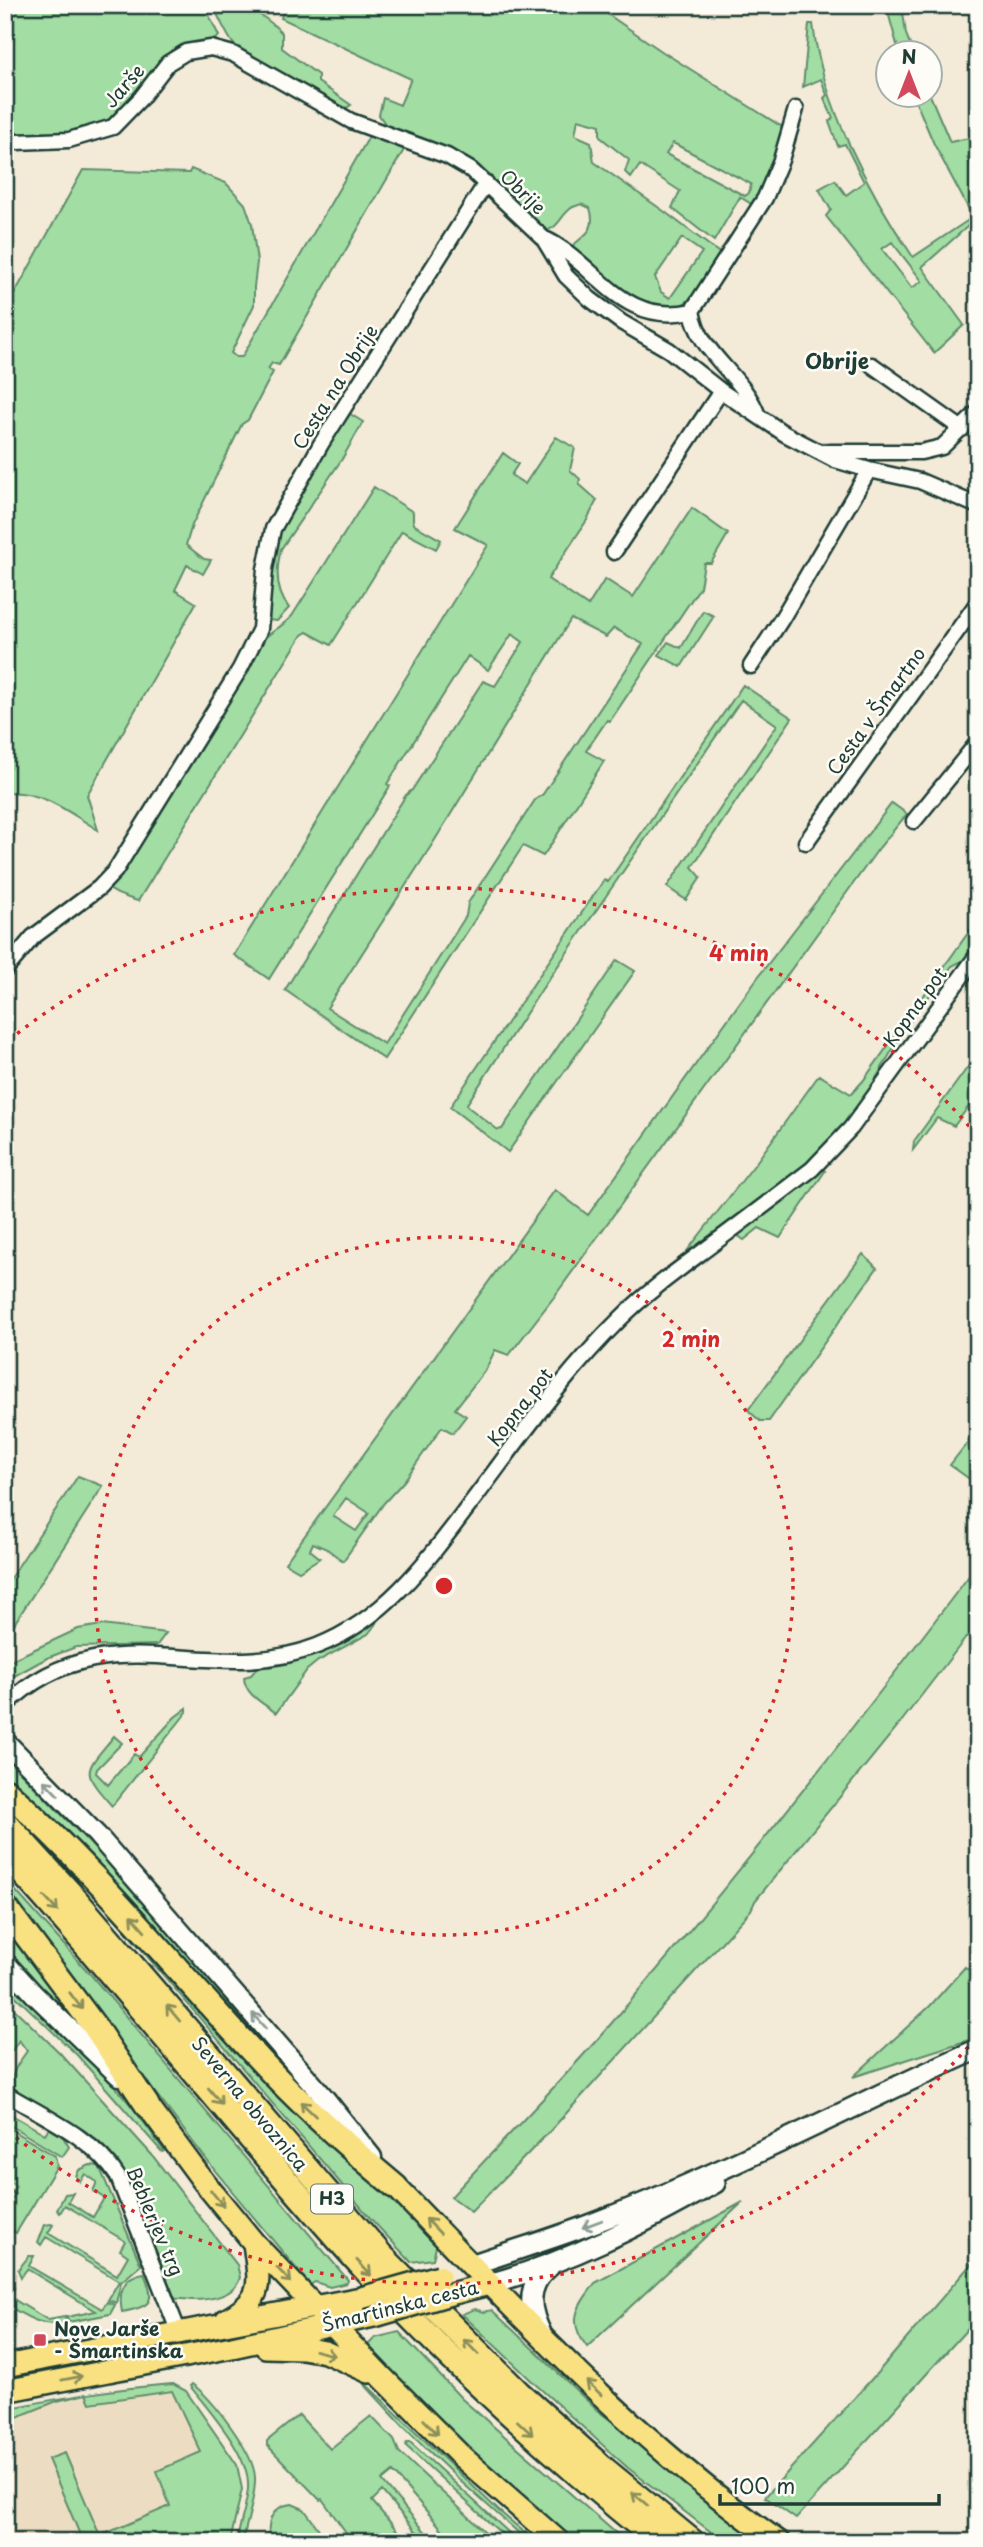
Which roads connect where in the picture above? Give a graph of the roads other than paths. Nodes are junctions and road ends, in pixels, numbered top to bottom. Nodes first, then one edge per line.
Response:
1 (262, 72) joint
2 (796, 109) dead end
3 (5, 140) edge
4 (486, 183) junction
5 (542, 238) junction
6 (692, 311) junction
7 (872, 365) dead end
8 (722, 391) junction
9 (978, 411) edge
10 (758, 417) junction
11 (962, 429) junction
12 (820, 452) junction
13 (869, 470) junction
14 (978, 506) edge
15 (614, 552) dead end
16 (978, 602) edge
17 (751, 666) dead end
18 (978, 742) edge
19 (914, 821) dead end
20 (806, 842) dead end
21 (978, 954) edge
22 (5, 970) edge
23 (5, 1706) edge
24 (5, 1741) edge
25 (5, 1790) edge
26 (5, 1822) edge
27 (5, 1854) edge
28 (5, 1907) edge
29 (5, 1962) edge
30 (978, 2049) edge
31 (5, 2093) edge
32 (147, 2105) junction
33 (768, 2148) junction
34 (396, 2187) junction
35 (254, 2243) junction
36 (555, 2263) junction
37 (471, 2265) junction
38 (489, 2284) junction
39 (315, 2307) junction
40 (332, 2325) junction
41 (209, 2327) junction
42 (179, 2333) junction
43 (545, 2341) junction
44 (232, 2347) junction
45 (5, 2366) edge
46 (383, 2378) junction
47 (5, 2391) edge
48 (768, 2539) edge
49 (559, 2542) edge
50 (659, 2542) edge
51 (693, 2542) edge

1 - 3 street, Jarše
1 - 4 street, Obrije
2 - 6 street
4 - 5 street, Obrije
4 - 22 street, Cesta na Obrije
5 - 6 street
5 - 8 street, Obrije
6 - 10 street
7 - 11 street
8 - 10 street, Obrije
8 - 15 street
9 - 11 street
10 - 12 street, Obrije
11 - 12 street
12 - 13 street, Obrije
13 - 14 street, Obrije
13 - 17 street
16 - 20 street, Cesta v Šmartno
18 - 19 street
21 - 23 street, Kopna pot
34 -> 24 street
34 -> 25 highway
51 -> 26 highway, Severna obvoznica / H3
27 -> 50 highway, Severna obvoznica / H3
28 -> 32 highway
29 - 32 street
30 - 33 main road, Šmartinska cesta
31 - 42 street, Beblerjev trg
32 -> 35 main road
33 - 36 main road, Šmartinska cesta
33 -> 37 main road, Šmartinska cesta
37 -> 34 main road
35 -> 39 main road
35 - 41 main road
36 - 38 main road, Šmartinska cesta
36 - 43 main road
37 - 38 main road
37 - 39 main road, Šmartinska cesta, bridge
38 - 40 main road, Šmartinska cesta, bridge
38 - 43 main road
39 - 40 main road
39 - 41 main road, Šmartinska cesta
40 - 44 main road, Šmartinska cesta
40 - 46 main road
41 - 42 main road, Šmartinska cesta
42 - 45 main road, Šmartinska cesta
48 -> 43 main road
44 -> 46 main road
47 -> 44 main road, Šmartinska cesta
46 -> 49 main road

